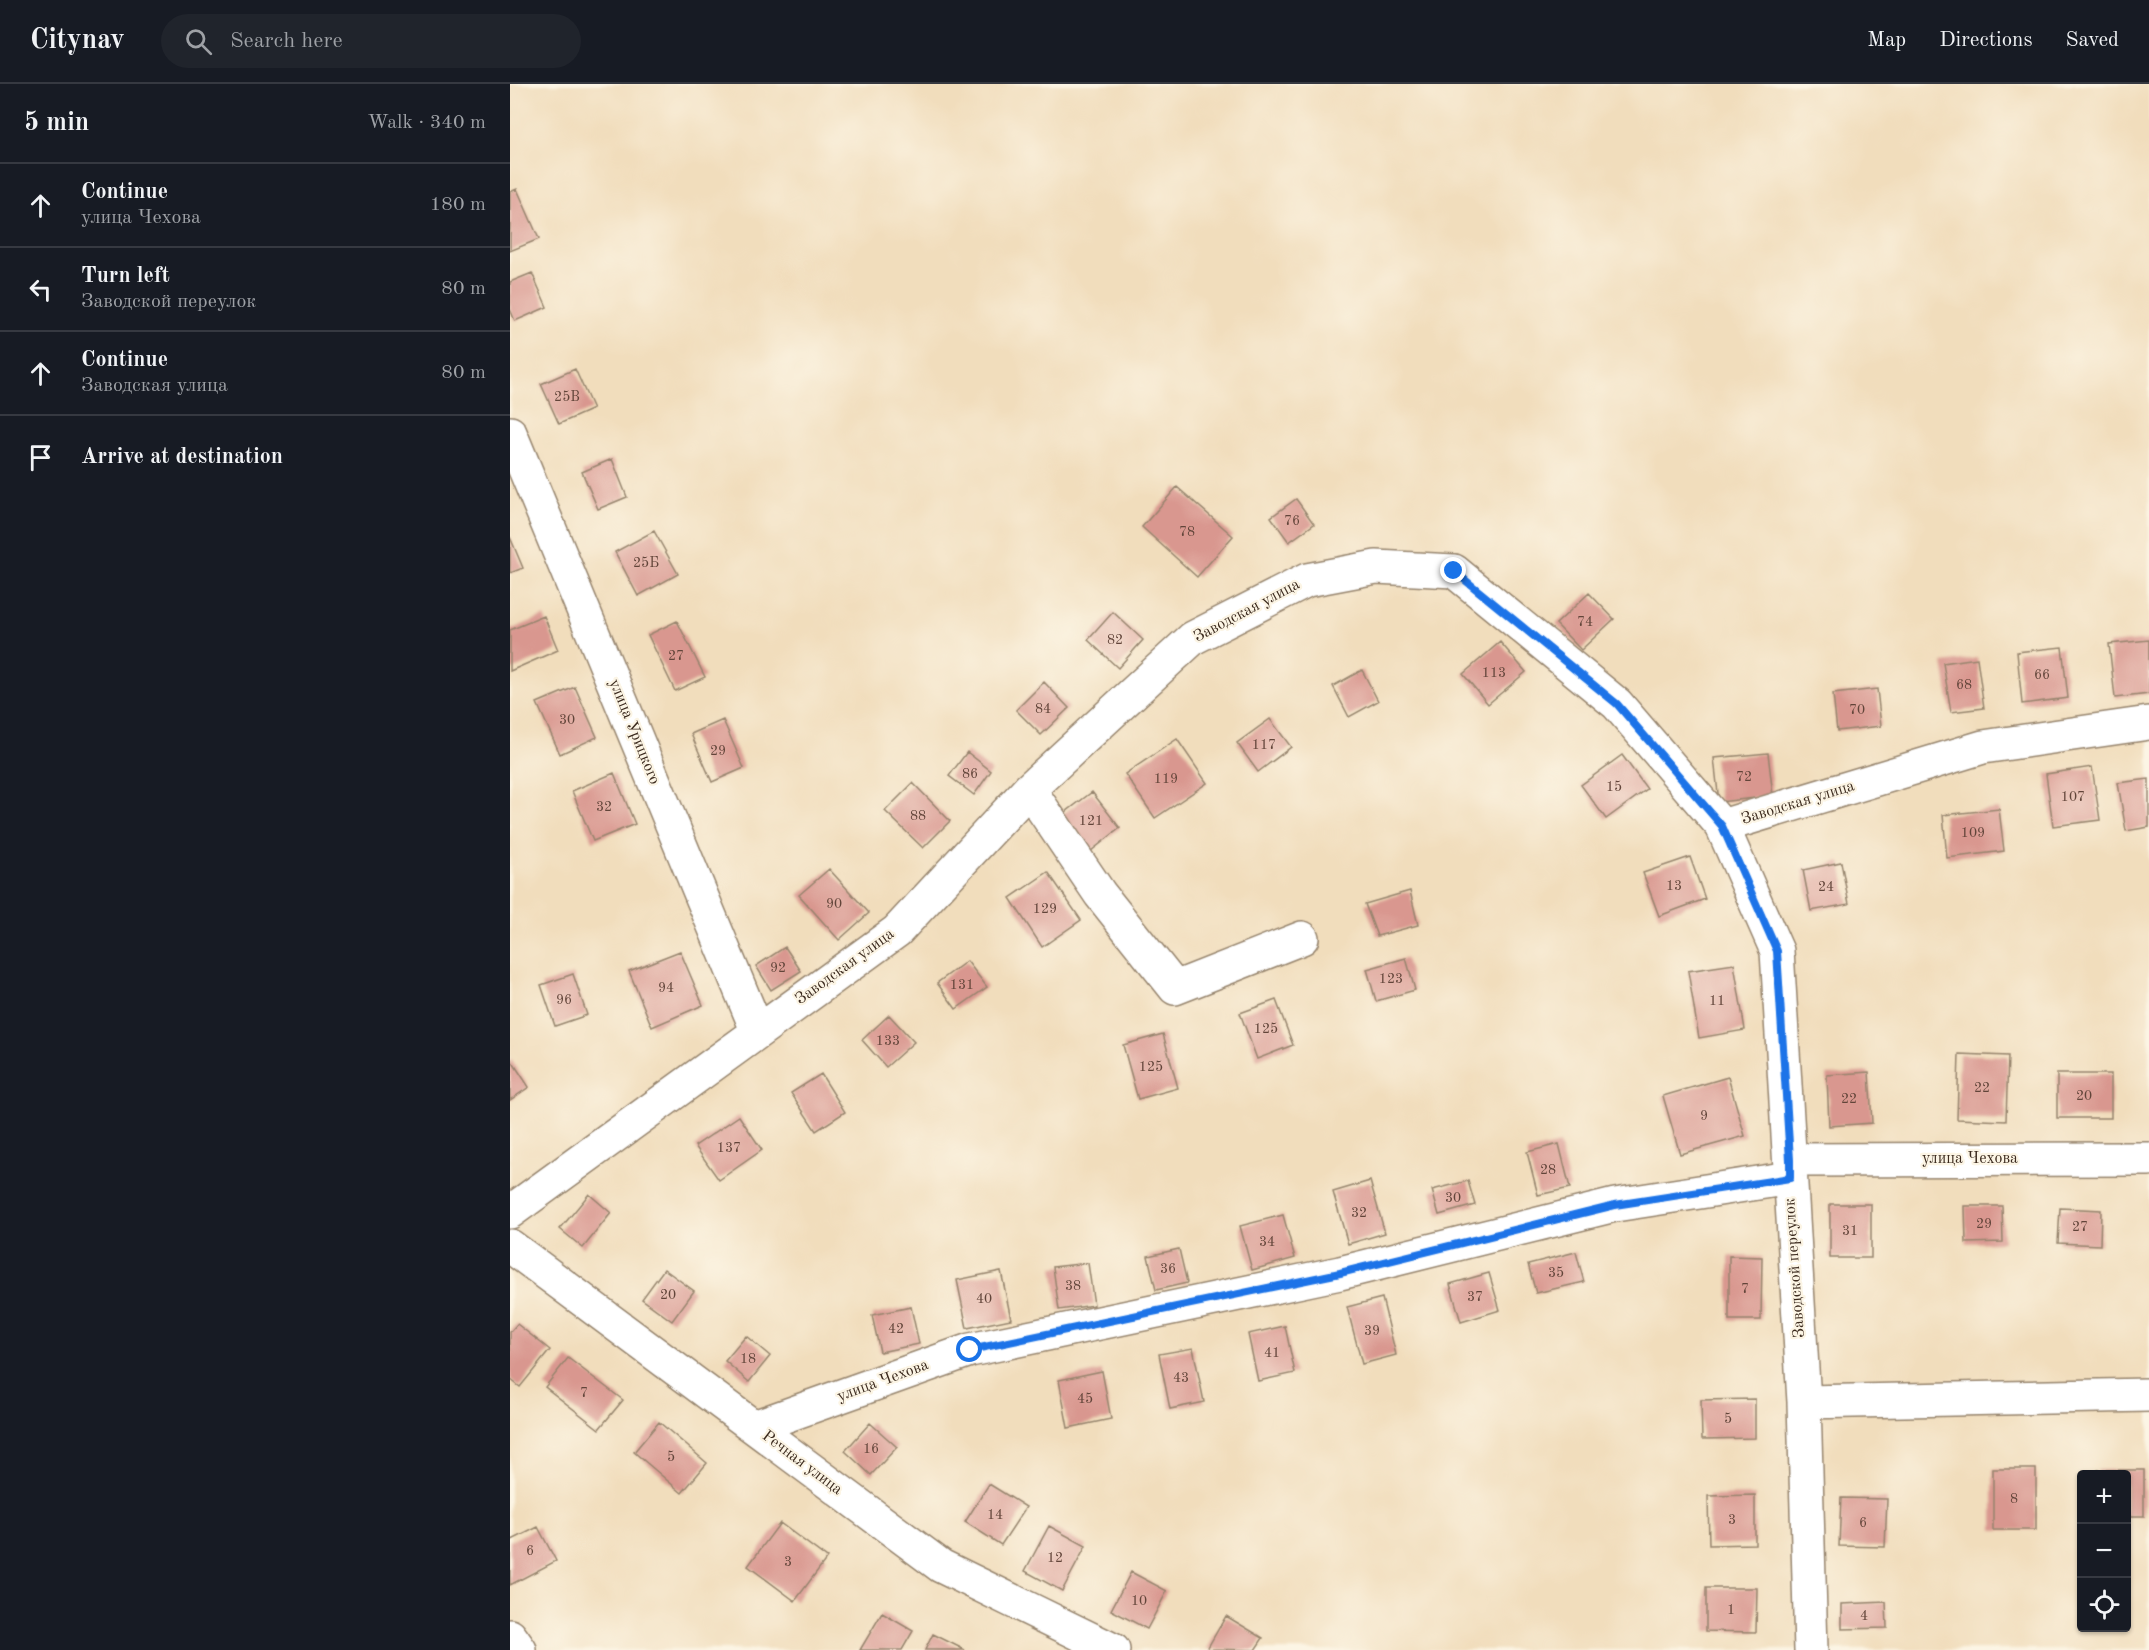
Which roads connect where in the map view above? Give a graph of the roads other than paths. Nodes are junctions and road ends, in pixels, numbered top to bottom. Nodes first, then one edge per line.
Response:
1 (510, 433) edge
2 (2149, 723) edge
3 (1029, 789) junction
4 (1722, 826) junction
5 (1302, 938) dead end
6 (758, 1030) junction
7 (2149, 1159) edge
8 (1790, 1169) junction
9 (510, 1212) edge
10 (510, 1246) edge
11 (2149, 1395) edge
12 (1804, 1402) junction
13 (754, 1427) junction
14 (510, 1636) edge
15 (520, 1650) edge
16 (1113, 1650) edge
17 (1811, 1650) edge

1 - 6 street, улица Урицкого
2 - 4 street, Заводская улица
3 - 4 street, Заводская улица
3 - 5 street
3 - 6 street, Заводская улица
4 - 8 street, Заводской переулок
6 - 9 street, Заводская улица
7 - 8 street, улица Чехова
8 - 12 street, Заводской переулок
8 - 13 street, улица Чехова
10 - 13 street, Речная улица
11 - 12 street
12 - 17 street, Заводской переулок
13 - 16 street, Речная улица
14 - 15 street

